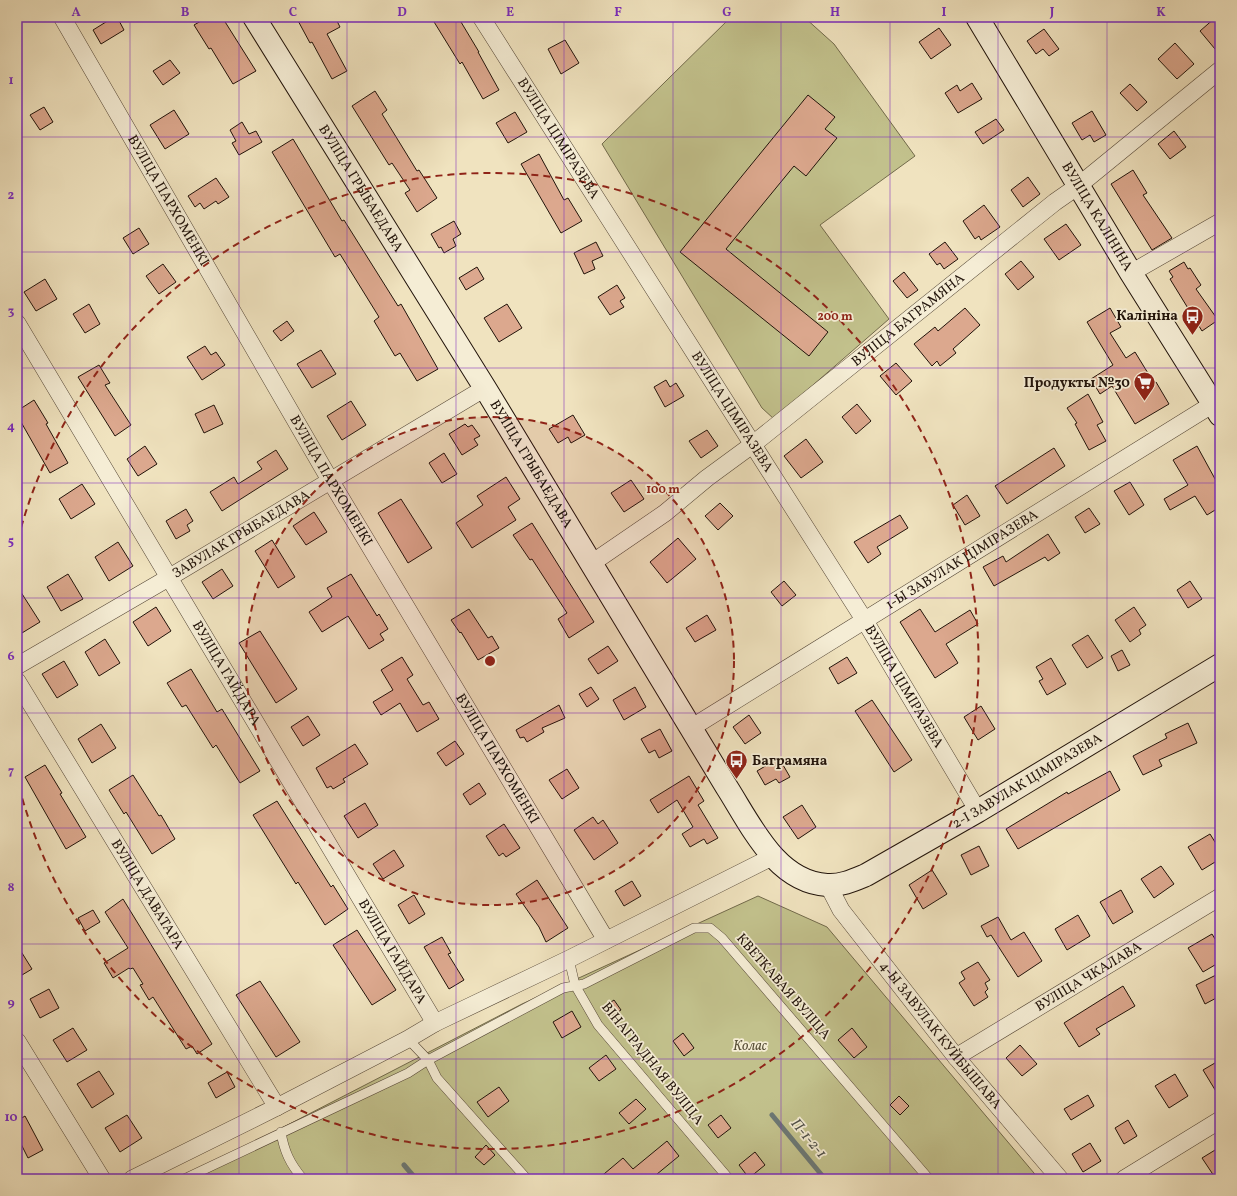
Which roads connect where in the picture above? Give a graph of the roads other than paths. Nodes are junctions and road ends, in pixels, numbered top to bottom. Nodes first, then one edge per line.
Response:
1 (62, 17) edge
2 (254, 17) edge
3 (481, 17) edge
4 (977, 17) edge
5 (1220, 70) edge
6 (1078, 186) junction
7 (1220, 222) edge
8 (1132, 274) junction
9 (17, 323) edge
10 (485, 388) junction
11 (1217, 410) edge
12 (752, 444) junction
13 (330, 480) junction
14 (592, 563) junction
15 (170, 577) junction
16 (865, 621) junction
17 (1220, 665) edge
18 (17, 666) edge
19 (17, 682) edge
20 (691, 728) junction
21 (978, 811) junction
22 (774, 856) junction
23 (828, 885) junction
24 (1220, 897) edge
25 (606, 940) junction
26 (569, 959) junction
27 (575, 985) junction
28 (435, 1023) junction
29 (408, 1039) junction
30 (17, 1041) edge
31 (956, 1057) junction
32 (428, 1060) junction
33 (277, 1107) junction
34 (1220, 1120) edge
35 (281, 1132) junction
36 (102, 1179) edge
37 (132, 1179) edge
38 (184, 1179) edge
39 (303, 1179) edge
40 (526, 1179) edge
41 (729, 1179) edge
42 (930, 1179) edge
43 (1060, 1179) edge
44 (1124, 1179) edge

1 - 13 street, ВУЛІЦА ПАРХОМЕНКІ
2 - 10 street, ВУЛІЦА ГРЫБАЕДАВА
3 - 12 street, ВУЛІЦА ЦІМІРАЗЕВА
4 - 6 street, ВУЛІЦА КАЛІНІНА
5 - 6 street, ВУЛІЦА БАГРАМЯНА
6 - 8 street, ВУЛІЦА КАЛІНІНА
6 - 12 street, ВУЛІЦА БАГРАМЯНА
7 - 8 street
8 - 11 street, ВУЛІЦА КАЛІНІНА
9 - 15 street, ВУЛІЦА ГАЙДАРА
10 - 13 street, ЗАВУЛАК ГРЫБАЕДАВА
10 - 14 street, ВУЛІЦА ГРЫБАЕДАВА
11 - 16 street, 1-Ы ЗАВУЛАК ЦІМІРАЗЕВА
12 - 14 street, ВУЛІЦА БАГРАМЯНА
12 - 16 street, ВУЛІЦА ЦІМІРАЗЕВА
13 - 15 street, ЗАВУЛАК ГРЫБАЕДАВА
13 - 25 street, ВУЛІЦА ПАРХОМЕНКІ
14 - 20 street, ВУЛІЦА ГРЫБАЕДАВА
15 - 18 street, ЗАВУЛАК ГРЫБАЕДАВА
15 - 28 street, ВУЛІЦА ГАЙДАРА
16 - 20 street, 1-Ы ЗАВУЛАК ЦІМІРАЗЕВА
16 - 21 street, ВУЛІЦА ЦІМІРАЗЕВА
17 - 21 street, 2-І ЗАВУЛАК ЦІМІРАЗЕВА
19 - 33 street, ВУЛІЦА ДАВАТАРА
20 - 22 street, ВУЛІЦА ГРЫБАЕДАВА
21 - 23 street, 2-І ЗАВУЛАК ЦІМІРАЗЕВА
22 - 23 street, ВУЛІЦА ГРЫБАЕДАВА
22 - 25 street
23 - 31 street, 4-Ы ЗАВУЛАК КУЙБЫШАВА
24 - 31 street, ВУЛІЦА ЧКАЛАВА
25 - 26 street
26 - 27 lane, ВІНАГРАДНАЯ ВУЛІЦА
26 - 28 street
27 - 32 lane, КВЕТКАВАЯ ВУЛІЦА
27 - 41 lane, ВІНАГРАДНАЯ ВУЛІЦА
27 - 42 lane, КВЕТКАВАЯ ВУЛІЦА
28 - 29 street
29 - 32 lane
29 - 33 street
30 - 36 street
31 - 43 street, 4-Ы ЗАВУЛАК КУЙБЫШАВА
32 - 35 lane, КВЕТКАВАЯ ВУЛІЦА
32 - 40 lane
33 - 37 street
34 - 44 street
35 - 38 lane, КВЕТКАВАЯ ВУЛІЦА
35 - 39 lane

